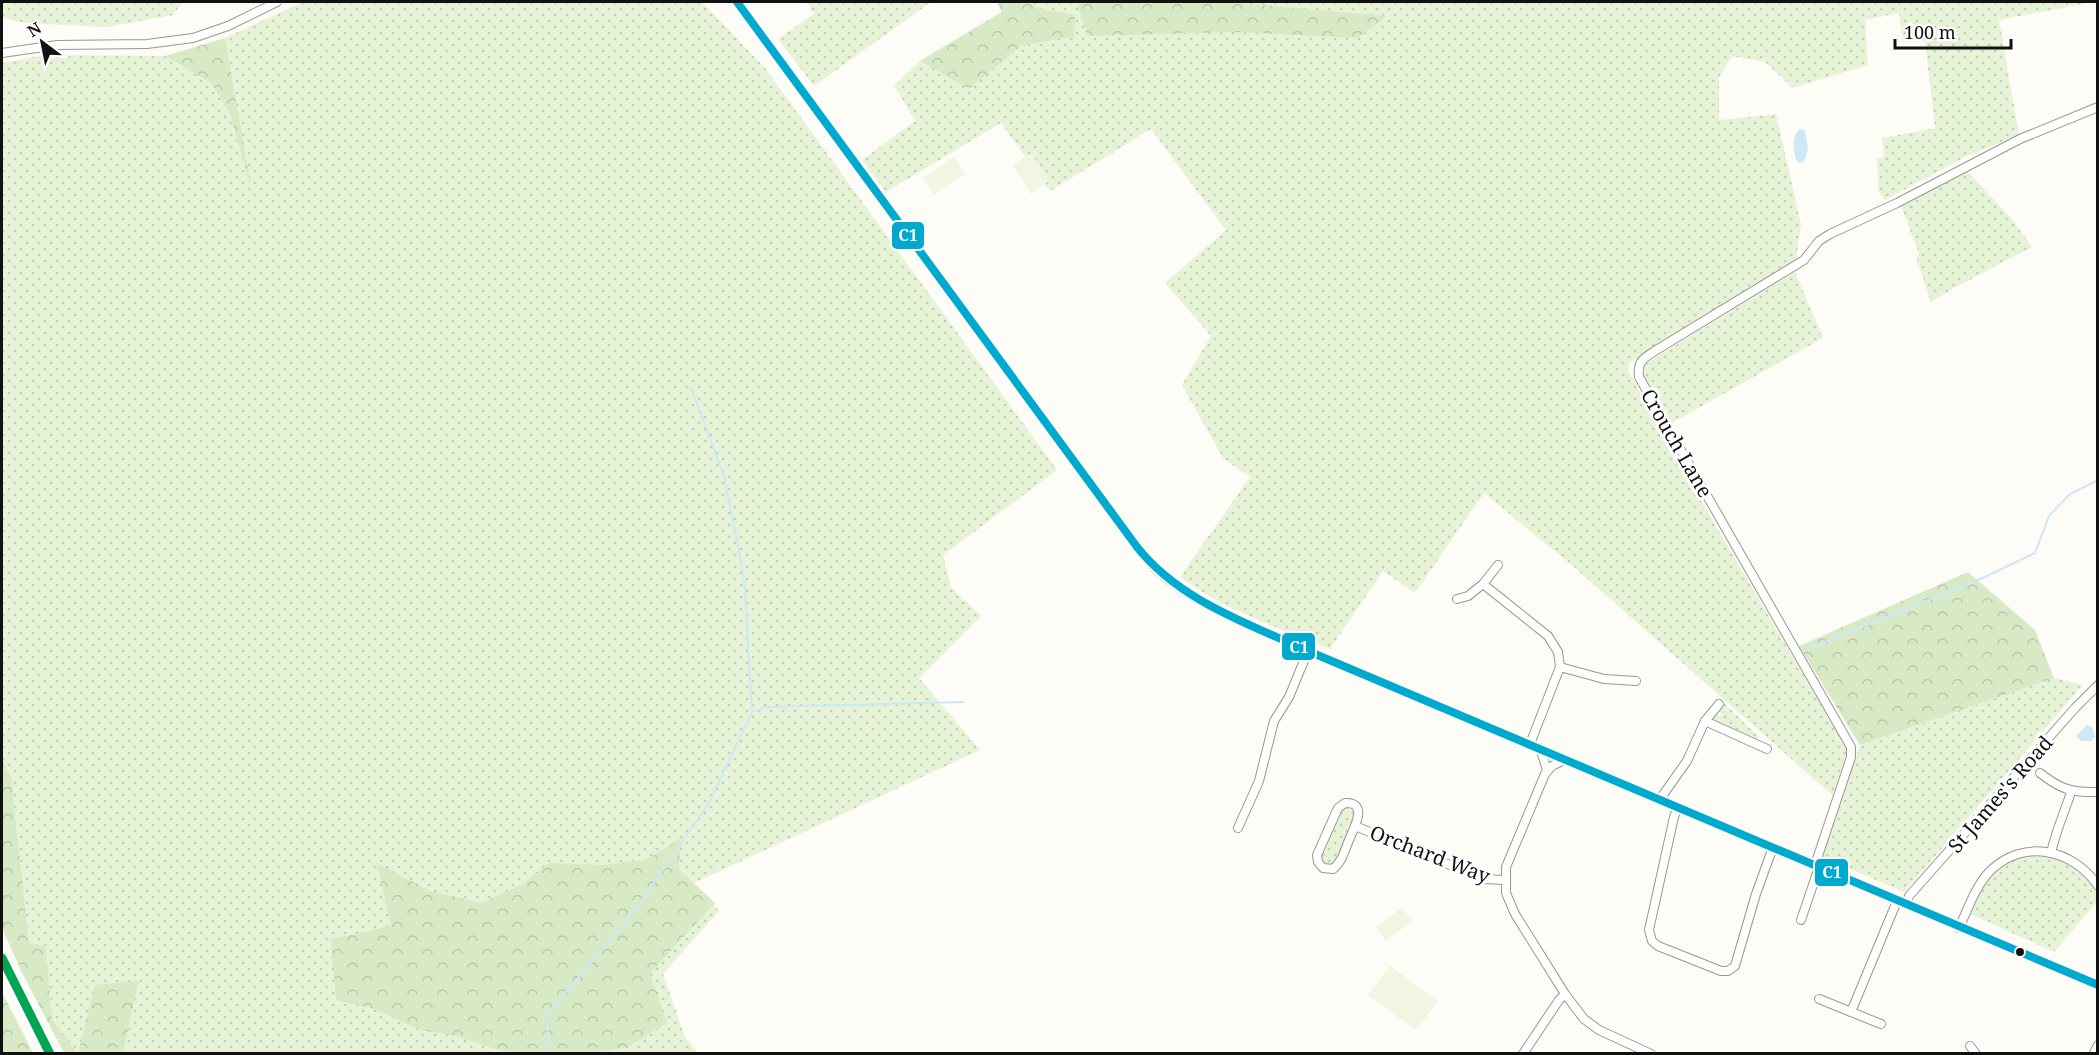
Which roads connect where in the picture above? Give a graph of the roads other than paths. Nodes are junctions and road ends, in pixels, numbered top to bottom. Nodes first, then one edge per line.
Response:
1 (277, 2) edge
2 (736, 2) edge
3 (2, 52) edge
4 (2097, 107) edge
5 (1498, 565) dead end
6 (1483, 584) junction
7 (1457, 599) dead end
8 (1308, 651) junction
9 (1560, 666) junction
10 (1636, 681) dead end
11 (2097, 686) edge
12 (1719, 704) dead end
13 (1705, 721) junction
14 (1530, 744) junction
15 (1540, 748) junction
16 (1767, 749) dead end
17 (1566, 759) junction
18 (1547, 770) junction
19 (2040, 773) dead end
20 (2071, 792) junction
21 (2097, 792) edge
22 (1660, 799) junction
23 (1678, 807) junction
24 (1355, 826) junction
25 (1238, 828) dead end
26 (1773, 847) junction
27 (2051, 853) junction
28 (1817, 866) junction
29 (1504, 880) junction
30 (2097, 886) edge
31 (1897, 901) junction
32 (1906, 905) junction
33 (1801, 920) dead end
34 (1959, 928) junction
35 (2097, 985) edge
36 (1565, 994) junction
37 (1819, 999) dead end
38 (1851, 1012) junction
39 (1881, 1024) dead end
40 (1970, 1046) dead end
41 (1523, 1053) edge
42 (1651, 1053) edge
43 (1976, 1053) edge

1 - 3 street
2 - 8 street
4 - 28 street, Crouch Lane
5 - 6 street
6 - 7 street
6 - 9 street
8 - 14 street
8 - 25 street
9 - 10 street
9 - 14 street
11 - 32 street, St James's Road
12 - 13 street
13 - 16 street
13 - 22 street
14 - 15 street
15 - 17 street
15 - 18 street
17 - 18 street
17 - 22 street
18 - 29 street
19 - 20 street
20 - 21 street
20 - 27 street
22 - 23 street
23 - 26 street
23 - 26 street
24 - 24 street
24 - 29 street, Orchard Way
26 - 28 street
27 - 30 street
27 - 34 street
28 - 31 street
28 - 33 street
29 - 36 street
31 - 32 street
31 - 38 street
32 - 34 street
34 - 35 street
36 - 41 street
36 - 42 street
37 - 38 street
38 - 39 street
40 - 43 street

